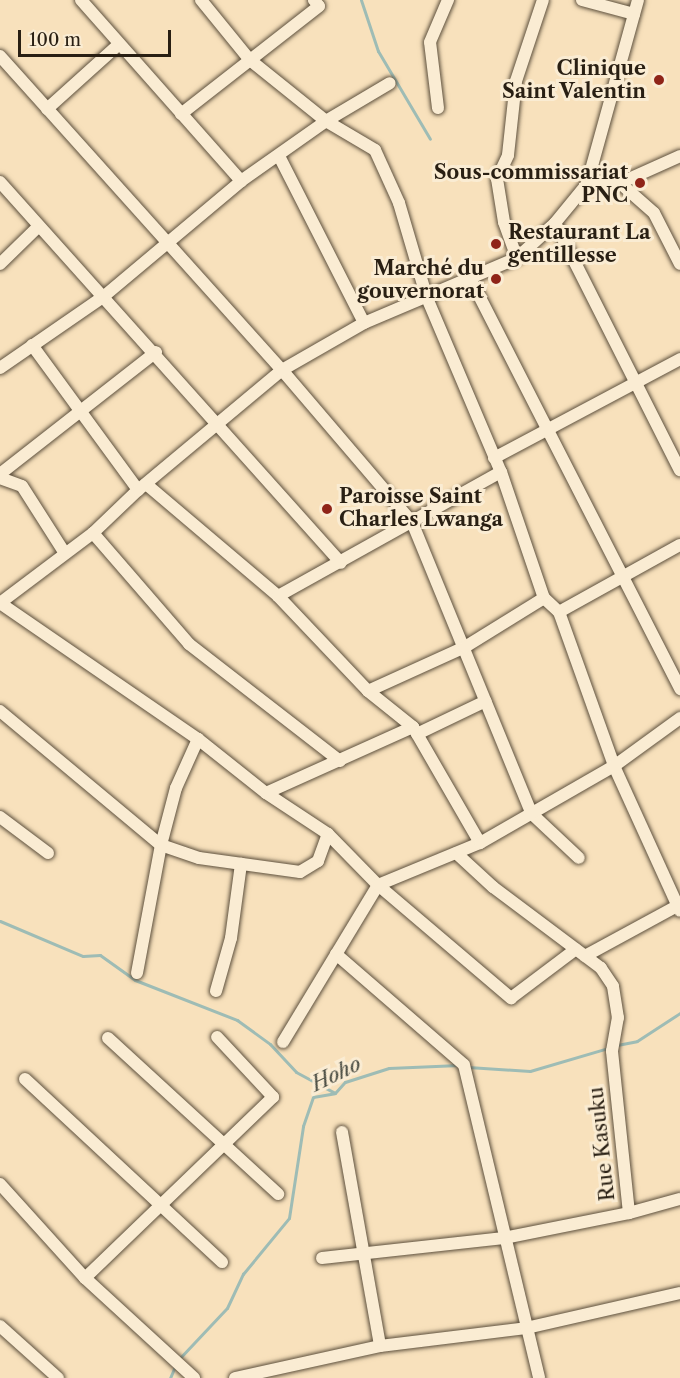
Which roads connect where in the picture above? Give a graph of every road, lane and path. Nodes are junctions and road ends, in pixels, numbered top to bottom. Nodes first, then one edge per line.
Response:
1 (81, 0) edge
2 (201, 0) edge
3 (314, 0) edge
4 (448, 0) edge
5 (543, 0) edge
6 (582, 0) edge
7 (638, 0) edge
8 (634, 14) junction
9 (118, 45) junction
10 (0, 56) edge
11 (250, 60) junction
12 (390, 83) dead end
13 (438, 108) dead end
14 (47, 109) junction
15 (181, 114) junction
16 (326, 121) junction
17 (279, 156) junction
18 (680, 156) edge
19 (241, 181) junction
20 (0, 182) edge
21 (620, 183) junction
22 (587, 184) junction
23 (555, 223) junction
24 (39, 226) junction
25 (171, 244) junction
26 (517, 258) junction
27 (0, 264) edge
28 (680, 264) edge
29 (470, 278) junction
30 (104, 297) junction
31 (427, 298) junction
32 (364, 323) junction
33 (33, 345) junction
34 (156, 352) junction
35 (680, 359) edge
36 (0, 368) edge
37 (282, 370) junction
38 (634, 386) junction
39 (82, 413) junction
40 (214, 424) junction
41 (546, 429) junction
42 (494, 458) junction
43 (680, 470) edge
44 (501, 472) junction
45 (0, 476) edge
46 (142, 487) junction
47 (412, 522) junction
48 (93, 533) junction
49 (680, 545) edge
50 (63, 552) junction
51 (340, 563) junction
52 (620, 576) junction
53 (278, 596) junction
54 (544, 598) junction
55 (0, 603) edge
56 (559, 612) junction
57 (465, 647) junction
58 (680, 689) edge
59 (368, 691) junction
60 (486, 701) junction
61 (0, 711) edge
62 (680, 718) edge
63 (416, 730) junction
64 (198, 739) junction
65 (340, 761) junction
66 (614, 766) junction
67 (266, 793) junction
68 (532, 814) junction
69 (0, 817) edge
70 (328, 834) junction
71 (480, 843) junction
72 (161, 845) junction
73 (456, 853) junction
74 (48, 854) dead end
75 (579, 858) dead end
76 (242, 864) junction
77 (378, 885) junction
78 (678, 908) edge
79 (581, 953) junction
80 (336, 954) junction
81 (137, 973) dead end
82 (216, 991) dead end
83 (217, 1037) dead end
84 (108, 1038) dead end
85 (283, 1042) dead end
86 (25, 1079) dead end
87 (342, 1132) dead end
88 (225, 1144) junction
89 (0, 1184) edge
90 (278, 1194) dead end
91 (680, 1199) edge
92 (160, 1206) junction
93 (629, 1213) junction
94 (504, 1238) junction
95 (361, 1256) junction
96 (322, 1258) dead end
97 (222, 1262) dead end
98 (85, 1278) junction
99 (680, 1293) edge
100 (0, 1326) edge
101 (526, 1328) junction
102 (380, 1346) junction
103 (58, 1378) edge
104 (194, 1378) edge
105 (235, 1378) edge
106 (539, 1378) edge

1 - 9 street
2 - 11 street
3 - 11 street
4 - 13 street
5 - 26 street
6 - 8 street
7 - 8 street
8 - 22 street
9 - 14 street
9 - 15 street
10 - 14 street
11 - 15 street
11 - 16 street
12 - 16 street
14 - 25 street
15 - 19 street
16 - 17 street
16 - 31 street
17 - 19 street
17 - 32 street
18 - 21 street
19 - 25 street
20 - 24 street
21 - 22 street
21 - 28 street
22 - 23 street
23 - 26 street
23 - 38 street
24 - 27 street
24 - 30 street
25 - 30 street
25 - 37 street
26 - 29 street
29 - 31 street
29 - 41 street
30 - 33 street
30 - 34 street
31 - 32 street
31 - 42 street
32 - 37 street
33 - 36 street
33 - 39 street
34 - 39 street
34 - 40 street
35 - 38 street
37 - 40 street
37 - 47 street
38 - 41 street
38 - 43 street
39 - 45 street
39 - 46 street
40 - 46 street
40 - 51 street
41 - 42 street
41 - 52 street
42 - 44 street
44 - 47 street
44 - 54 street
45 - 50 street
46 - 48 street
46 - 53 street
47 - 51 street
47 - 57 street
48 - 50 street
48 - 65 street
49 - 52 street
50 - 55 street
51 - 53 street
52 - 56 street
52 - 58 street
53 - 59 street
54 - 56 street
54 - 57 street
55 - 64 street
56 - 66 street
57 - 59 street
57 - 60 street
59 - 63 street
60 - 63 street
60 - 68 street
61 - 72 street
62 - 66 street
63 - 65 street
63 - 71 street
64 - 67 street
64 - 72 street
65 - 67 street
66 - 68 street
66 - 78 street
67 - 70 street
68 - 71 street
68 - 75 street
69 - 74 street
70 - 76 street
70 - 77 street
71 - 73 street
72 - 76 street
72 - 81 street
73 - 77 street
73 - 79 street, Rue Kasuku
76 - 82 street
77 - 79 street
77 - 80 street
78 - 79 street
79 - 93 street, Rue Kasuku
80 - 85 street
80 - 94 street
83 - 88 street
84 - 88 street
86 - 92 street
87 - 95 street
88 - 90 street
88 - 92 street
89 - 98 street
91 - 93 street
92 - 97 street
92 - 98 street
93 - 94 street, Rue Kasuku
94 - 95 street, Rue Kasuku
94 - 101 street
95 - 96 street, Rue Kasuku
95 - 102 street
98 - 104 street
99 - 101 street
100 - 103 street
101 - 102 street
101 - 106 street
102 - 105 street

